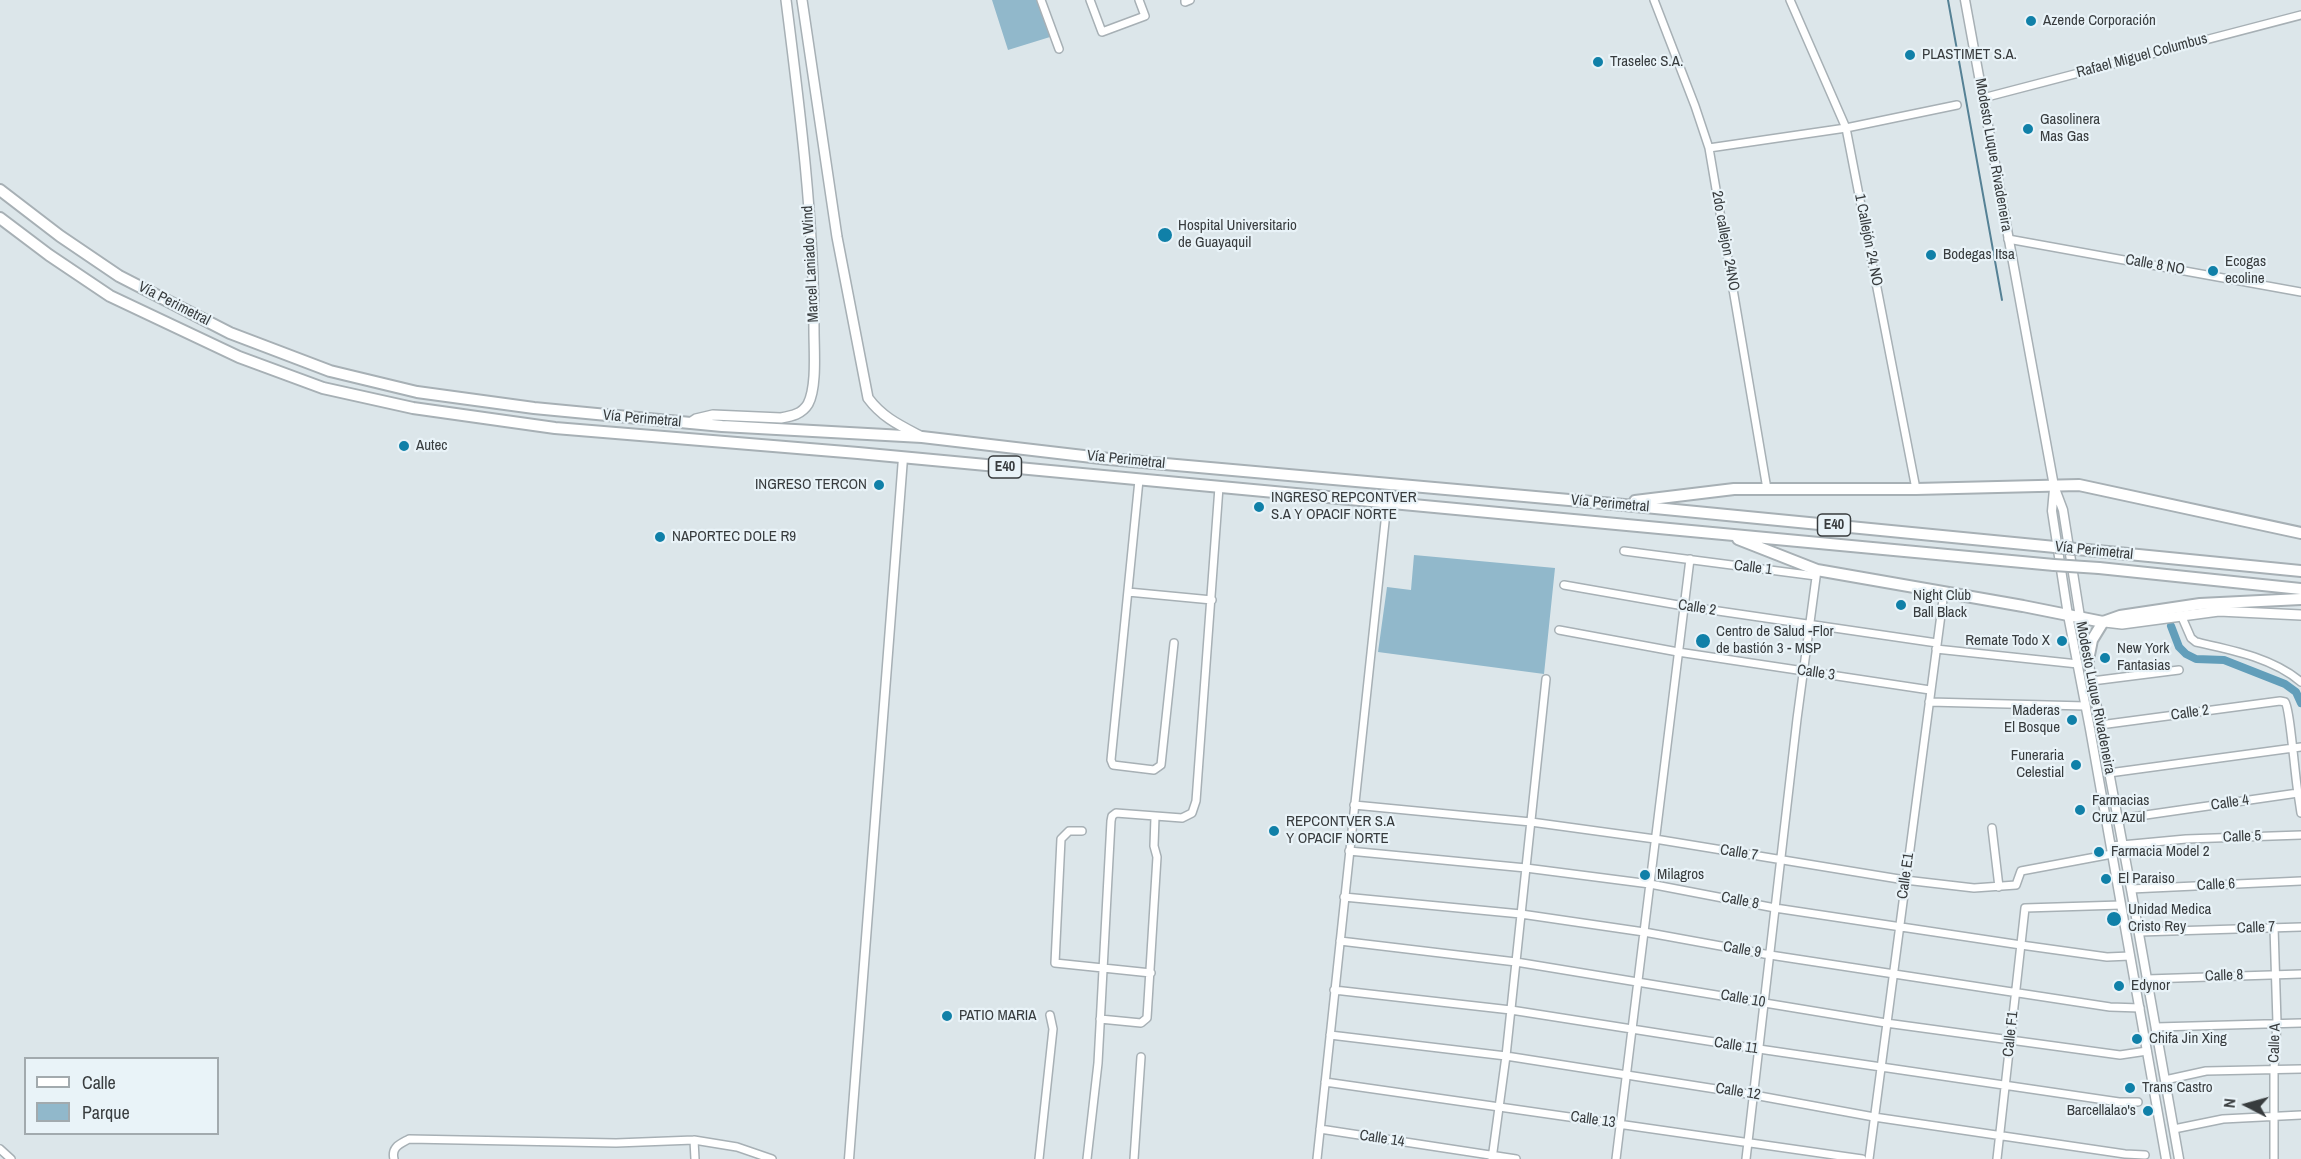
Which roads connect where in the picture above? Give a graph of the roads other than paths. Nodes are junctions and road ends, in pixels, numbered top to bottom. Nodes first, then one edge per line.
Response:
1 (786, 0) edge
2 (802, 0) edge
3 (1041, 0) edge
4 (1090, 0) edge
5 (1139, 0) edge
6 (1185, 0) edge
7 (1190, 0) edge
8 (1654, 0) edge
9 (1790, 0) edge
10 (1965, 0) edge
11 (2301, 15) edge
12 (1059, 48) dead end
13 (1983, 98) junction
14 (1957, 105) dead end
15 (1846, 128) junction
16 (1709, 148) junction
17 (0, 190) edge
18 (0, 218) edge
19 (2008, 239) junction
20 (2301, 292) edge
21 (690, 423) junction
22 (922, 437) junction
23 (903, 458) junction
24 (1139, 480) junction
25 (2054, 486) junction
26 (1219, 487) junction
27 (1767, 489) junction
28 (1916, 489) junction
29 (1387, 503) junction
30 (1614, 504) junction
31 (2301, 533) edge
32 (1725, 534) junction
33 (1624, 551) dead end
34 (1690, 559) junction
35 (2301, 571) edge
36 (1816, 573) junction
37 (1564, 585) dead end
38 (2284, 588) junction
39 (2301, 589) edge
40 (1128, 592) junction
41 (1944, 592) junction
42 (2301, 598) edge
43 (1212, 600) junction
44 (1684, 606) junction
45 (2181, 615) junction
46 (2301, 615) edge
47 (2074, 616) junction
48 (2103, 622) junction
49 (1810, 624) junction
50 (1559, 630) dead end
51 (1174, 643) dead end
52 (1937, 646) junction
53 (1678, 652) junction
54 (2083, 662) junction
55 (2179, 670) dead end
56 (1803, 672) junction
57 (1546, 679) dead end
58 (2092, 681) junction
59 (2301, 682) edge
60 (1930, 690) junction
61 (1929, 702) junction
62 (2086, 706) junction
63 (2100, 725) junction
64 (2301, 747) edge
65 (2291, 748) junction
66 (2109, 772) junction
67 (2298, 792) junction
68 (1354, 805) junction
69 (2301, 813) edge
70 (1155, 817) junction
71 (2118, 819) junction
72 (1531, 822) junction
73 (1992, 828) dead end
74 (1082, 831) dead end
75 (2301, 835) edge
76 (1655, 839) junction
77 (2123, 845) junction
78 (2112, 850) junction
79 (1349, 851) junction
80 (1781, 860) junction
81 (1526, 868) junction
82 (1905, 880) junction
83 (2301, 881) edge
84 (1650, 884) junction
85 (1999, 887) junction
86 (2132, 889) junction
87 (1344, 897) junction
88 (2121, 905) junction
89 (1775, 908) junction
90 (1521, 914) junction
91 (1899, 926) junction
92 (2274, 927) junction
93 (2301, 927) edge
94 (1644, 932) junction
95 (2139, 932) junction
96 (1340, 941) junction
97 (2021, 945) junction
98 (1770, 955) junction
99 (2130, 956) junction
100 (1516, 962) junction
101 (1103, 967) junction
102 (1151, 973) junction
103 (1893, 973) junction
104 (2274, 974) junction
105 (2301, 974) edge
106 (2147, 979) junction
107 (1638, 982) junction
108 (1334, 990) junction
109 (2016, 992) junction
110 (1764, 1003) junction
111 (2140, 1008) junction
112 (1511, 1010) junction
113 (1050, 1014) dead end
114 (1100, 1019) junction
115 (1886, 1023) junction
116 (2277, 1023) junction
117 (2301, 1023) edge
118 (2156, 1027) junction
119 (1633, 1029) junction
120 (1330, 1035) junction
121 (2011, 1039) junction
122 (1759, 1049) junction
123 (2147, 1051) junction
124 (1506, 1056) junction
125 (1141, 1057) dead end
126 (1880, 1067) junction
127 (2274, 1069) junction
128 (2301, 1069) edge
129 (1628, 1075) junction
130 (2165, 1080) junction
131 (1324, 1082) junction
132 (2006, 1085) junction
133 (1754, 1095) junction
134 (2138, 1102) dead end
135 (1499, 1107) junction
136 (2273, 1115) junction
137 (2301, 1115) edge
138 (1874, 1117) junction
139 (1621, 1124) junction
140 (2174, 1129) junction
141 (1320, 1130) junction
142 (2000, 1134) junction
143 (694, 1140) junction
144 (1748, 1142) junction
145 (0, 1149) edge
146 (2145, 1155) dead end
147 (756, 1157) edge
148 (1492, 1157) edge
149 (11, 1159) edge
150 (394, 1159) edge
151 (695, 1159) edge
152 (772, 1159) edge
153 (849, 1159) edge
154 (1039, 1159) edge
155 (1087, 1159) edge
156 (1134, 1159) edge
157 (1317, 1159) edge
158 (1516, 1159) edge
159 (1616, 1159) edge
160 (1746, 1159) edge
161 (1862, 1159) edge
162 (1869, 1159) edge
163 (1997, 1159) edge
164 (2166, 1159) edge
165 (2179, 1159) edge
166 (2274, 1159) edge

1 - 21 main road, Marcel Laniado Wind
2 - 22 main road, Marcel Laniado Wind
3 - 12 street
4 - 5 street
6 - 7 street
8 - 16 street, 2do callejon 24NO
9 - 15 street, 1 Callejón 24 NO
10 - 13 street, Modesto Luque Rivadeneira
11 - 13 street, Rafael Miguel Columbus
13 - 19 street, Modesto Luque Rivadeneira
14 - 15 street
15 - 16 street
15 - 28 street, 1 Callejón 24 NO
16 - 27 street, 2do callejon 24NO
17 - 21 highway, Vía Perimetral / E40
18 - 23 highway, Vía Perimetral / E40
19 - 20 street, Calle 8 NO
19 - 25 street, Modesto Luque Rivadeneira
21 - 22 highway, Vía Perimetral / E40
22 - 30 highway, Vía Perimetral / E40
23 - 24 highway, Vía Perimetral / E40
23 - 153 street
24 - 26 highway, Vía Perimetral / E40
24 - 40 street
25 - 28 highway
25 - 31 highway
25 - 47 street, Modesto Luque Rivadeneira
26 - 29 highway, Vía Perimetral / E40
26 - 43 street
27 - 28 highway
27 - 30 highway
29 - 32 highway, Vía Perimetral / E40
29 - 68 street
30 - 35 highway, Vía Perimetral / E40, bridge
32 - 36 highway
32 - 38 highway, Vía Perimetral / E40, bridge
33 - 34 street, Calle 1
34 - 36 street, Calle 1
34 - 44 street
36 - 41 highway
36 - 49 street
37 - 44 street, Calle 2
38 - 39 highway, Vía Perimetral / E40
38 - 42 highway
40 - 43 street
40 - 51 street
41 - 47 highway
41 - 52 street, Calle E1
42 - 48 highway
43 - 70 street
44 - 49 street, Calle 2
44 - 53 street
45 - 46 main road
45 - 48 main road
45 - 59 street
47 - 48 highway
47 - 54 street, Modesto Luque Rivadeneira
48 - 54 highway
49 - 52 street, Calle 2
49 - 56 street
50 - 53 street, Calle 3
52 - 54 street, Calle 2
52 - 60 street, Calle E1
53 - 56 street, Calle 3
53 - 76 street
54 - 58 street, Modesto Luque Rivadeneira
54 - 62 street, Modesto Luque Rivadeneira
55 - 58 street
56 - 60 street, Calle 3
56 - 80 street
57 - 72 street
58 - 63 street, Modesto Luque Rivadeneira
60 - 61 street, Calle E1
61 - 62 street
61 - 82 street, Calle E1
62 - 78 street, Modesto Luque Rivadeneira
63 - 65 street, Calle 2
63 - 66 street, Modesto Luque Rivadeneira
64 - 65 street
65 - 66 street
65 - 67 street
66 - 71 street, Modesto Luque Rivadeneira
67 - 69 street
67 - 71 street, Calle 4
68 - 72 street, Calle 7
68 - 79 street
70 - 101 street
70 - 102 street
71 - 77 street, Modesto Luque Rivadeneira
72 - 76 street, Calle 7
72 - 81 street
73 - 85 street
74 - 101 street
75 - 77 street, Calle 5
76 - 80 street, Calle 7
76 - 84 street
77 - 78 street, Calle 5
77 - 86 street, Modesto Luque Rivadeneira
78 - 85 street
78 - 88 street, Modesto Luque Rivadeneira
79 - 81 street, Calle 8
79 - 87 street
80 - 82 street, Calle 7
80 - 89 street
81 - 84 street, Calle 8
81 - 90 street
82 - 85 street, Calle 7
82 - 91 street, Calle E1
83 - 86 street, Calle 6
84 - 89 street, Calle 8
84 - 94 street
86 - 95 street, Modesto Luque Rivadeneira
87 - 90 street, Calle 9
87 - 96 street
88 - 97 street, Calle F1
88 - 99 street, Modesto Luque Rivadeneira
89 - 91 street, Calle 8
89 - 98 street
90 - 94 street, Calle 9
90 - 100 street
91 - 97 street, Calle 8
91 - 103 street, Calle E1
92 - 93 street, Calle 7
92 - 95 street, Calle 7
92 - 104 street, Calle A
94 - 98 street, Calle 9
94 - 107 street
95 - 106 street, Modesto Luque Rivadeneira
96 - 100 street, Calle 10
96 - 108 street
97 - 99 street, Calle 8
97 - 109 street, Calle F1
98 - 103 street, Calle 9
98 - 110 street
99 - 111 street, Modesto Luque Rivadeneira
100 - 107 street, Calle 10
100 - 112 street
101 - 102 street
101 - 114 street
102 - 114 street
103 - 109 street, Calle 9
103 - 115 street, Calle E1
104 - 105 street, Calle 8
104 - 106 street, Calle 8
104 - 116 street, Calle A
106 - 118 street, Modesto Luque Rivadeneira
107 - 110 street, Calle 10
107 - 119 street
108 - 112 street, Calle 11
108 - 120 street
109 - 111 street, Calle 9
109 - 121 street, Calle F1
110 - 115 street, Calle 10
110 - 122 street
111 - 123 street, Modesto Luque Rivadeneira
112 - 119 street, Calle 11
112 - 124 street
113 - 154 street
114 - 155 street
115 - 121 street, Calle 10
115 - 126 street, Calle E1
116 - 117 street
116 - 118 street
116 - 127 street, Calle A
118 - 130 street, Modesto Luque Rivadeneira
119 - 122 street, Calle 11
119 - 129 street
120 - 124 street, Calle 12
120 - 131 street
121 - 123 street, Calle 10
121 - 132 street, Calle F1
122 - 126 street, Calle 11
122 - 133 street
123 - 164 street, Modesto Luque Rivadeneira
124 - 129 street, Calle 12
124 - 135 street
125 - 156 street
126 - 132 street, Calle 11
126 - 138 street, Calle E1
127 - 128 street
127 - 130 street
127 - 136 street, Calle A
129 - 133 street, Calle 12
129 - 139 street
130 - 140 street, Modesto Luque Rivadeneira
131 - 135 street, Calle 13
131 - 141 street
132 - 134 street, Calle 11
132 - 142 street, Calle F1
133 - 138 street, Calle 12
133 - 144 street
135 - 139 street, Calle 13
135 - 148 street
136 - 137 street
136 - 140 street
136 - 166 street, Calle A
138 - 142 street, Calle 12
138 - 162 street, Calle E1
139 - 144 street, Calle 13
139 - 159 street
140 - 165 street, Modesto Luque Rivadeneira
141 - 148 street, Calle 14
141 - 157 street
142 - 146 street, Calle 12
142 - 163 street, Calle F1
143 - 147 street
143 - 150 street
143 - 151 street
144 - 160 street
144 - 161 street, Calle 13
145 - 149 street
147 - 152 street
148 - 158 street, Calle 14

